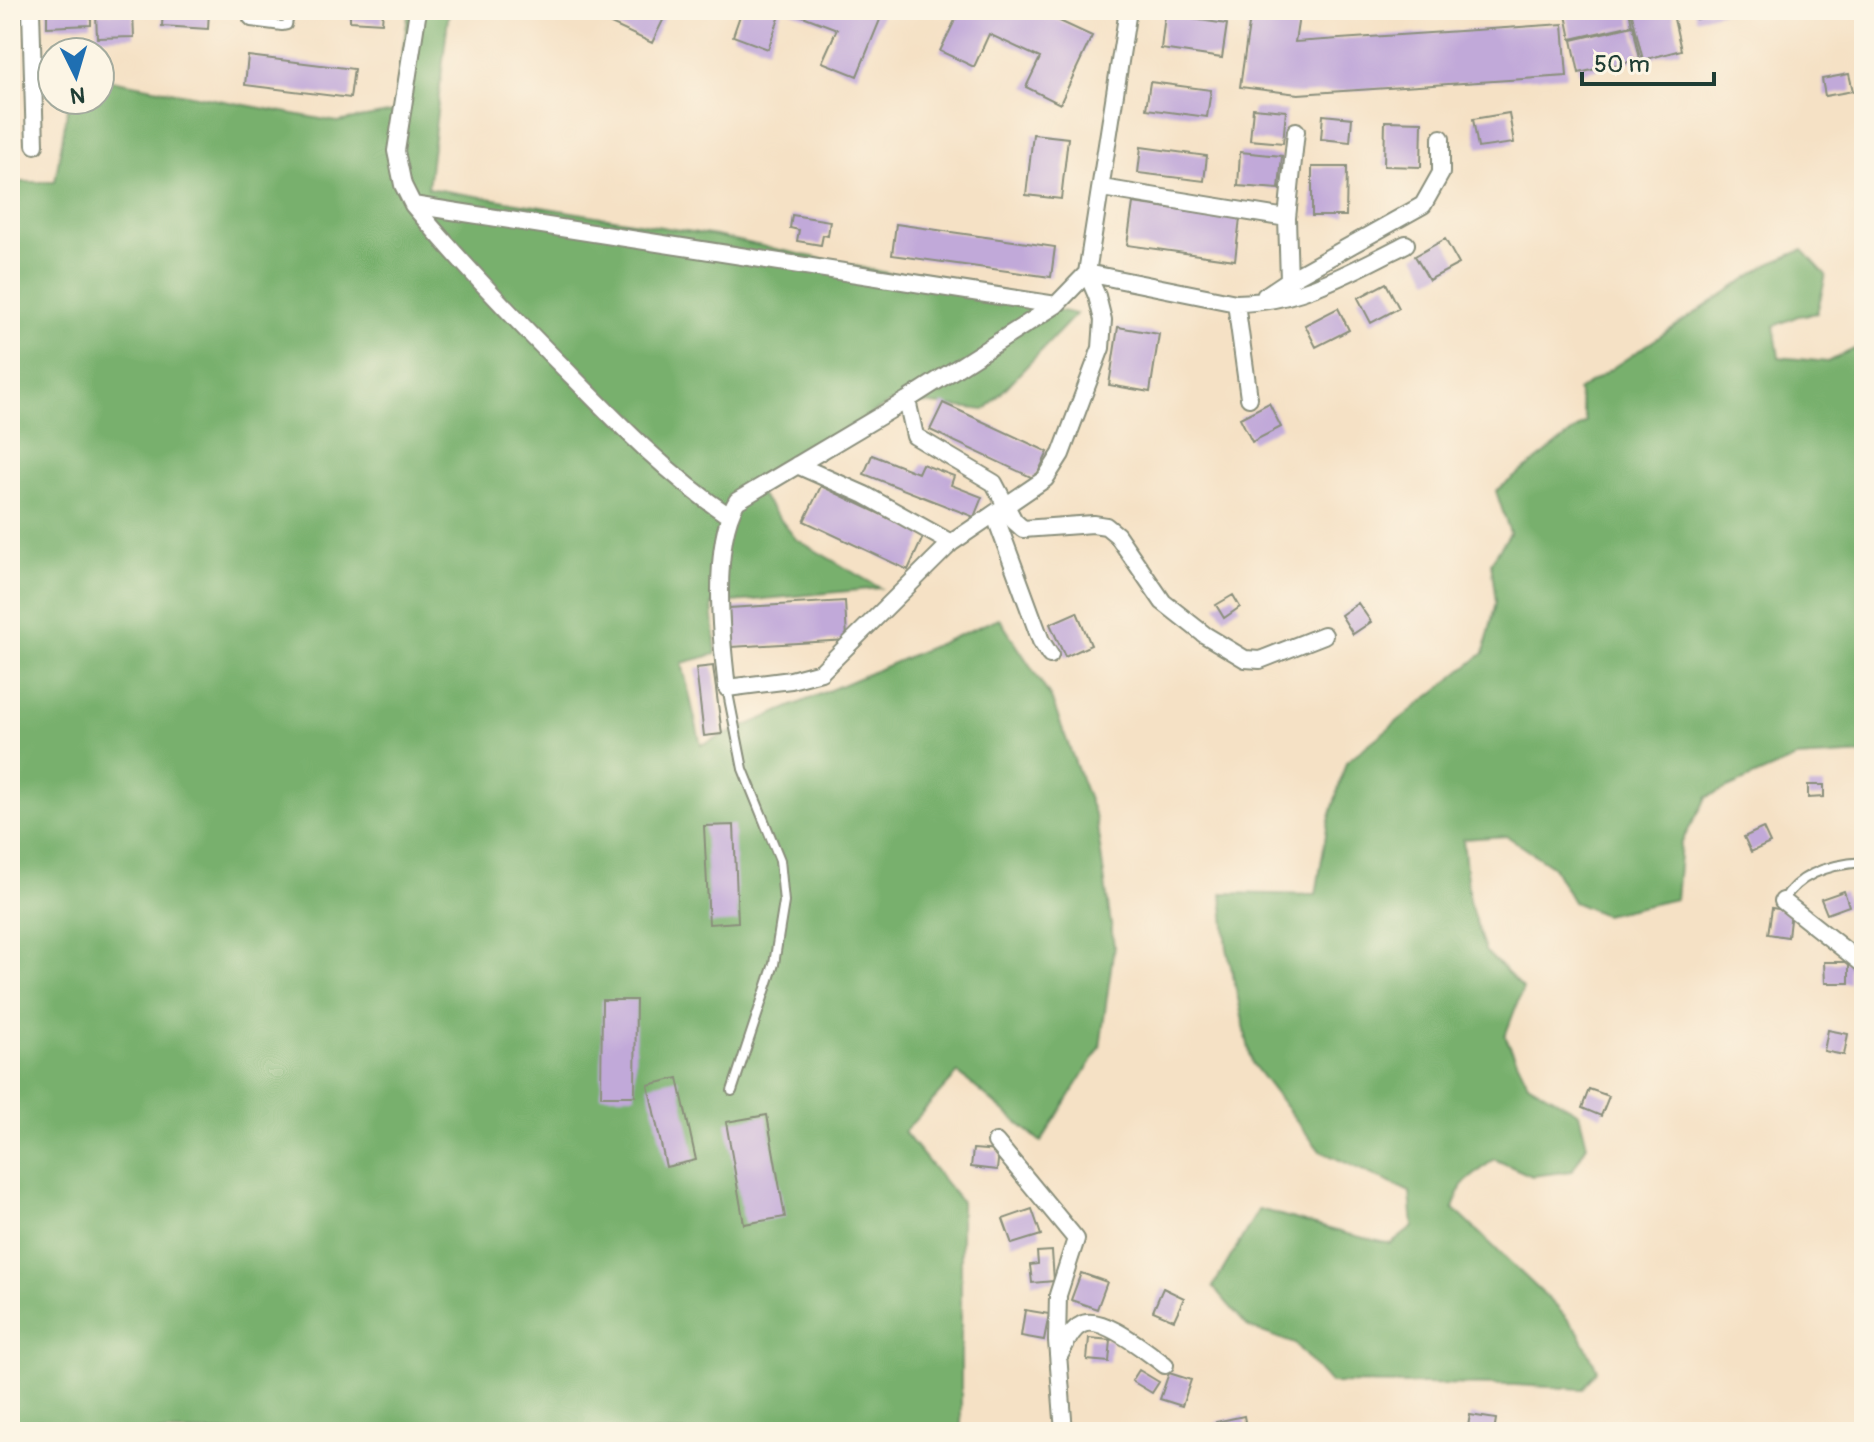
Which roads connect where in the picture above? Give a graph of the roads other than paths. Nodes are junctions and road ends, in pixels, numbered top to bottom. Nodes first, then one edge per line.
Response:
1 (31, 10) edge
2 (247, 10) edge
3 (290, 10) edge
4 (418, 10) edge
5 (1128, 10) edge
6 (1296, 131) dead end
7 (1441, 138) dead end
8 (35, 145) dead end
9 (1102, 188) junction
10 (413, 205) junction
11 (1287, 218) junction
12 (1406, 244) dead end
13 (1087, 273) junction
14 (1289, 280) junction
15 (1236, 303) junction
16 (1254, 303) junction
17 (1056, 305) junction
18 (1249, 398) dead end
19 (907, 400) junction
20 (797, 465) junction
21 (1004, 505) junction
22 (729, 516) junction
23 (951, 543) junction
24 (1324, 635) dead end
25 (1050, 655) dead end
26 (727, 688) junction
27 (1864, 862) edge
28 (1783, 901) joint
29 (1864, 965) edge
30 (732, 1091) dead end
31 (996, 1142) dead end
32 (1058, 1358) junction
33 (1165, 1365) dead end
34 (1064, 1432) edge

1 - 8 street
2 - 3 lane
4 - 10 street
5 - 9 street
6 - 11 street
7 - 14 street
9 - 11 street
9 - 13 street
10 - 17 street
10 - 22 street
11 - 14 street
12 - 16 street
13 - 15 street
13 - 17 street
13 - 21 street
14 - 16 street
15 - 16 street
15 - 18 street
17 - 19 street
19 - 20 street
19 - 21 street
20 - 22 street
20 - 23 street
21 - 23 street
21 - 24 street
21 - 25 street
22 - 26 street
23 - 26 street
26 - 30 lane
27 - 28 lane
28 - 29 street
31 - 32 street
32 - 33 street
32 - 34 street

